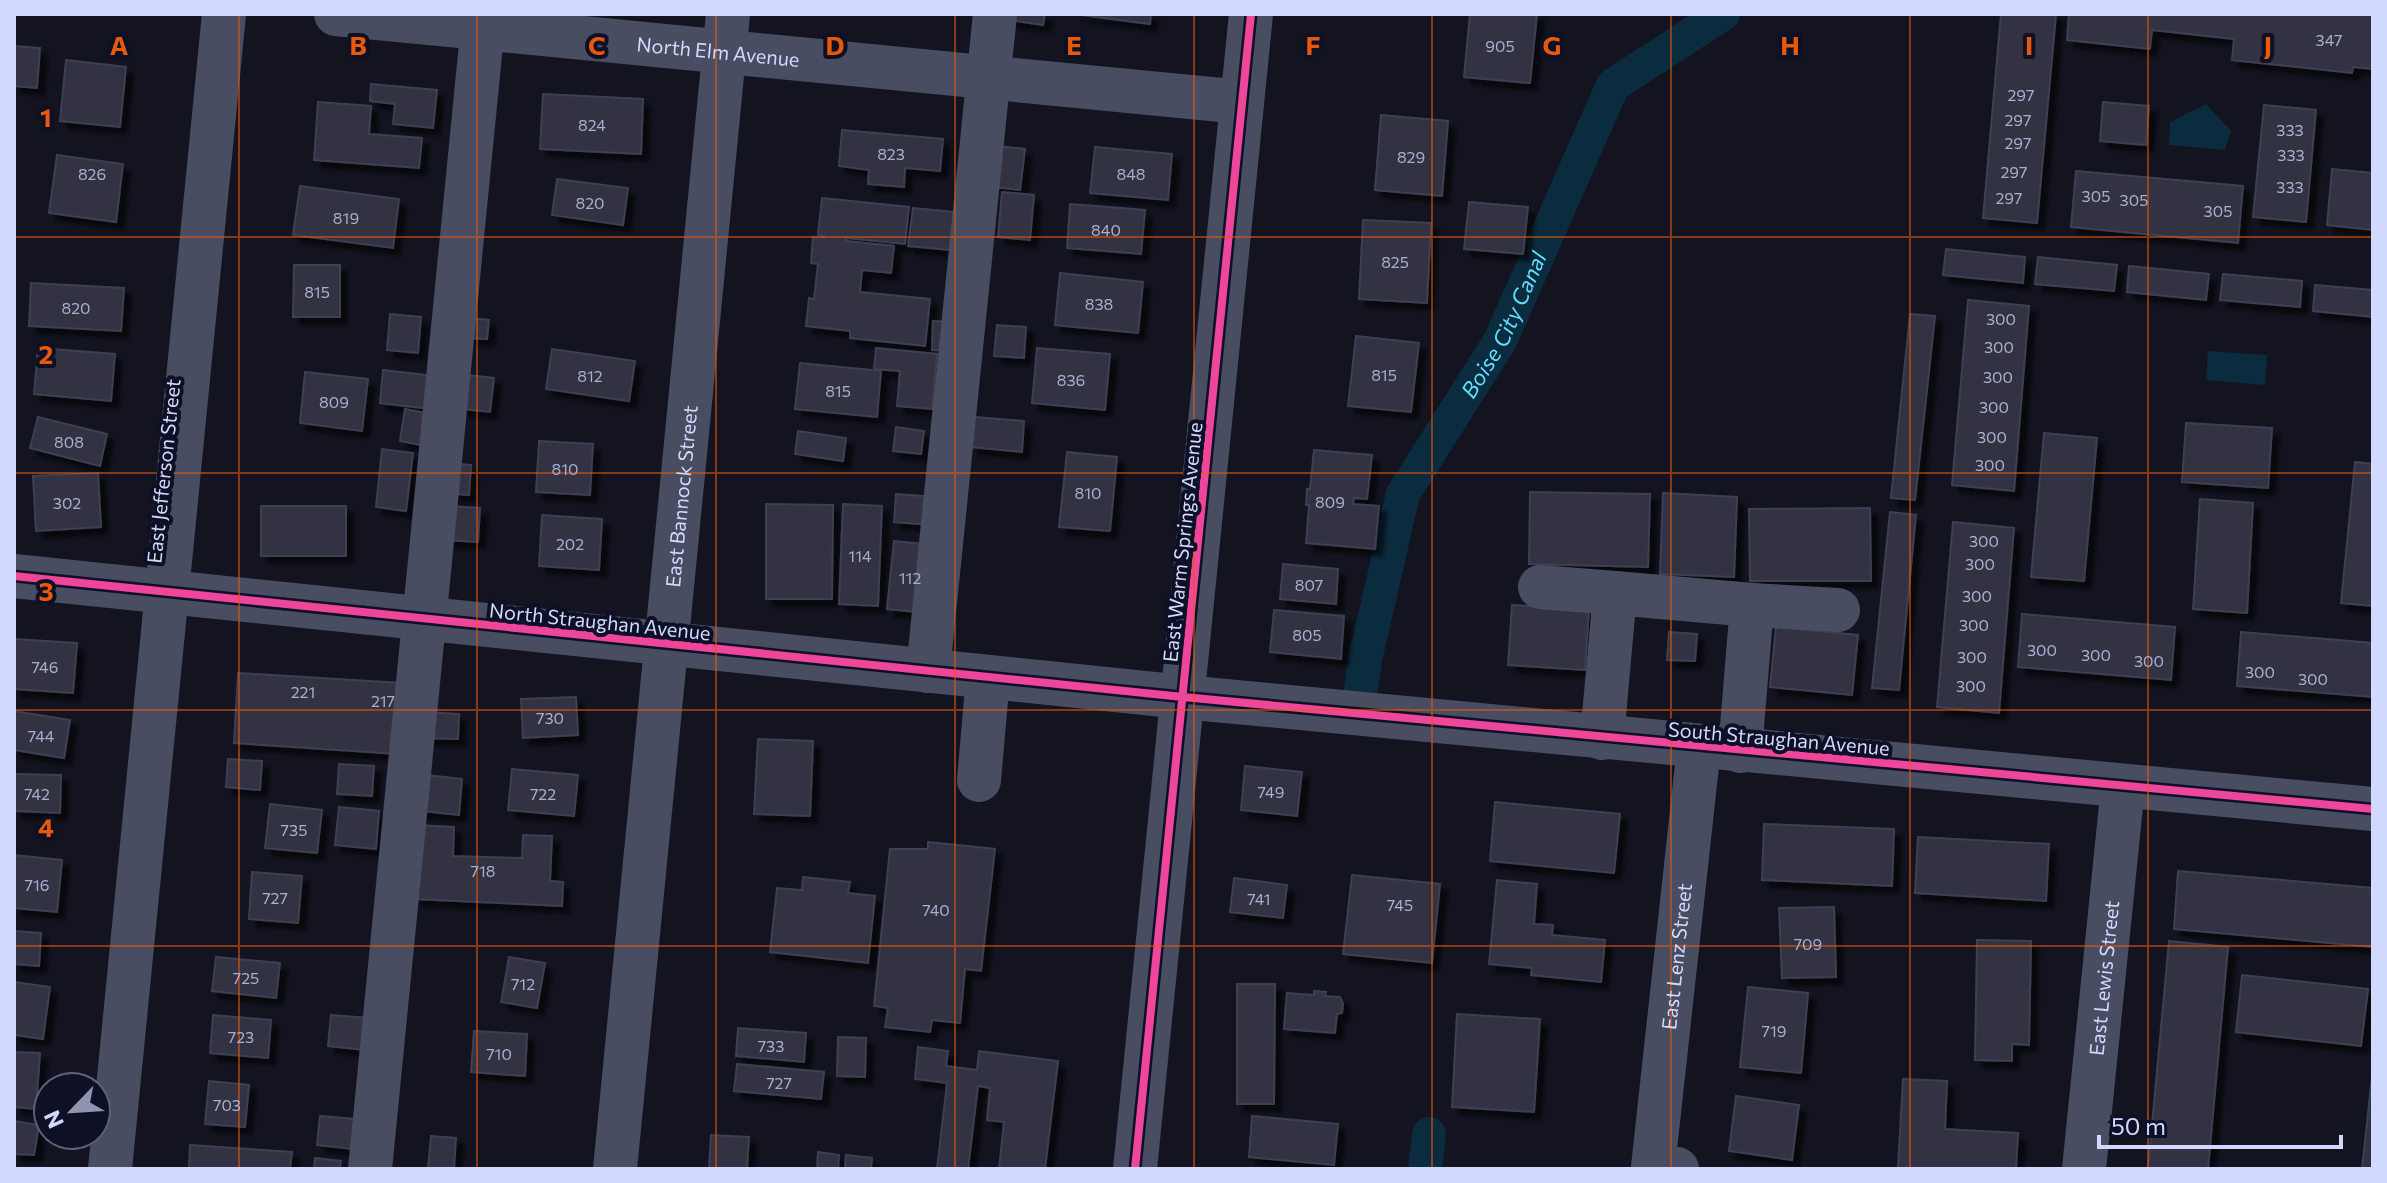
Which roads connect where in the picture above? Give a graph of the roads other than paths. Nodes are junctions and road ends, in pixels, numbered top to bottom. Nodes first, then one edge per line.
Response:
1 (224, 14) edge
2 (336, 14) edge
3 (995, 14) edge
4 (1251, 14) edge
5 (483, 21) edge
6 (726, 33) edge
7 (989, 78) junction
8 (1242, 102) junction
9 (14, 576) edge
10 (1540, 587) dead end
11 (167, 591) junction
12 (1615, 593) junction
13 (1752, 605) junction
14 (1838, 610) dead end
15 (424, 618) junction
16 (666, 644) junction
17 (928, 671) junction
18 (988, 677) junction
19 (1183, 697) junction
20 (1602, 738) junction
21 (1719, 749) junction
22 (979, 780) dead end
23 (2123, 786) junction
24 (2373, 809) edge
25 (1665, 1168) edge
26 (110, 1169) edge
27 (370, 1169) edge
28 (615, 1169) edge
29 (1135, 1169) edge
30 (2084, 1169) edge

1 - 11 street, East Jefferson Street
2 - 5 street, North Elm Avenue
3 - 7 street
4 - 8 street, East Warm Springs Avenue
5 - 6 street, North Elm Avenue
5 - 15 street
6 - 7 street, North Elm Avenue
6 - 16 street, East Bannock Street
7 - 8 street, North Elm Avenue
7 - 17 street
8 - 19 street, East Warm Springs Avenue
9 - 11 street, North Straughan Avenue
10 - 12 street
11 - 15 street, North Straughan Avenue
11 - 26 street, East Jefferson Street
12 - 13 street
12 - 20 street
13 - 14 street
13 - 21 street, East Lenz Street
15 - 16 street, North Straughan Avenue
15 - 27 street
16 - 17 street, North Straughan Avenue
16 - 28 street, East Bannock Street
17 - 18 street, North Straughan Avenue
18 - 19 street, North Straughan Avenue
18 - 22 street
19 - 20 street, South Straughan Avenue
19 - 29 street, East Warm Springs Avenue
20 - 21 street, South Straughan Avenue
21 - 23 street, South Straughan Avenue
21 - 25 street, East Lenz Street
23 - 24 street, South Straughan Avenue
23 - 30 street, East Lewis Street

